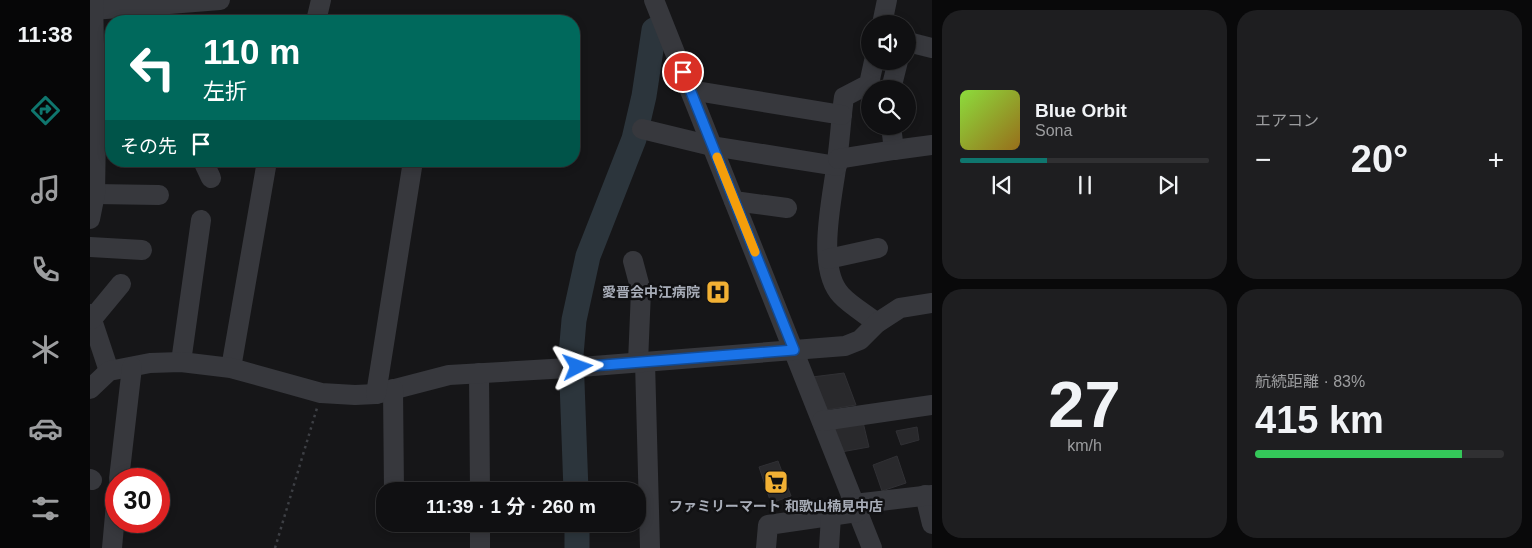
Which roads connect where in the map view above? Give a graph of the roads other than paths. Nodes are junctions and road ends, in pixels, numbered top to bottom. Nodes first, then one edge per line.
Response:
1 (220, 0) edge
2 (321, 0) edge
3 (654, 0) edge
4 (887, 0) edge
5 (93, 5) edge
6 (317, 15) edge
7 (884, 15) edge
8 (916, 44) edge
9 (932, 48) edge
10 (872, 70) edge
11 (98, 85) edge
12 (690, 90) junction
13 (842, 115) junction
14 (103, 129) edge
15 (642, 129) dead end
16 (892, 135) edge
17 (932, 145) edge
18 (712, 146) junction
19 (894, 150) junction
20 (837, 163) junction
21 (266, 167) edge
22 (412, 167) edge
23 (93, 184) edge
24 (159, 195) dead end
25 (734, 201) junction
26 (787, 208) dead end
27 (90, 219) edge
28 (201, 220) dead end
29 (90, 247) edge
30 (878, 248) dead end
31 (142, 250) dead end
32 (828, 259) junction
33 (633, 261) dead end
34 (121, 284) dead end
35 (932, 303) edge
36 (91, 316) edge
37 (877, 323) junction
38 (794, 350) junction
39 (182, 362) junction
40 (642, 362) junction
41 (132, 367) junction
42 (231, 368) junction
43 (109, 371) junction
44 (479, 373) junction
45 (90, 389) edge
46 (385, 391) junction
47 (932, 404) edge
48 (822, 421) junction
49 (120, 468) edge
50 (393, 482) edge
51 (480, 482) edge
52 (929, 495) edge
53 (856, 508) junction
54 (831, 516) junction
55 (932, 524) edge
56 (480, 532) edge
57 (113, 533) edge
58 (112, 548) edge
59 (480, 548) edge
60 (650, 548) edge
61 (766, 548) edge
62 (829, 548) edge
63 (872, 548) edge

1 - 5 street
2 - 6 street
3 - 12 street
4 - 7 street
5 - 11 street
8 - 9 street
10 - 13 street
11 - 14 street
12 - 13 street
12 - 18 street
13 - 20 street
14 - 23 street
15 - 18 street
16 - 19 street
17 - 19 street
18 - 20 street
18 - 25 street
19 - 20 street
20 - 32 street
21 - 42 street
22 - 46 street
23 - 24 street
23 - 27 street
25 - 26 street
25 - 38 street
28 - 39 street
29 - 31 street
30 - 32 street
32 - 37 street
33 - 40 street
34 - 36 street
35 - 37 street
36 - 43 street
37 - 38 street
38 - 40 street
38 - 48 street
39 - 41 street
39 - 42 street
40 - 44 street
40 - 60 street
41 - 43 street
41 - 49 street
42 - 46 street
43 - 45 street
44 - 46 street
44 - 51 street
46 - 50 street
47 - 48 street
48 - 53 street
52 - 53 street
52 - 55 street
53 - 54 street
53 - 63 street
54 - 61 street
54 - 62 street
56 - 59 street
57 - 58 street

